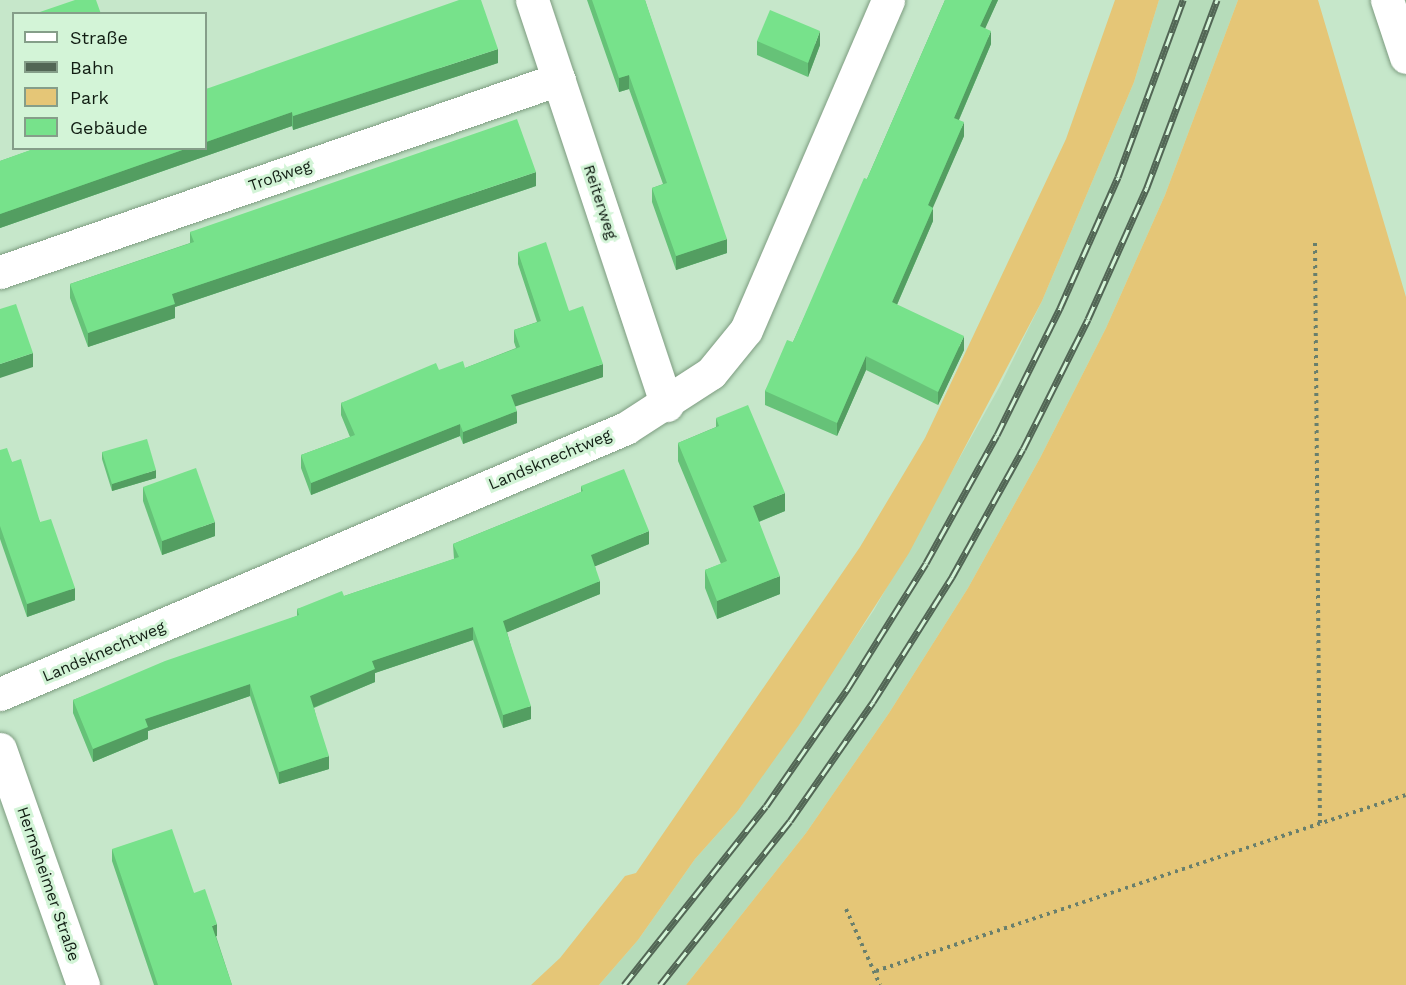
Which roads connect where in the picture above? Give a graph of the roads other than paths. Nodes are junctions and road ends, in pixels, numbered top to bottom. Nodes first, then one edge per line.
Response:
1 (532, 0) edge
2 (888, 0) edge
3 (1387, 0) edge
4 (1406, 57) edge
5 (559, 79) junction
6 (0, 272) edge
7 (667, 405) junction
8 (0, 694) edge
9 (0, 748) edge
10 (83, 985) edge

1 - 5 street, Reiterweg
2 - 7 street, Landsknechtweg
3 - 4 street
5 - 6 street, Troßweg
5 - 7 street, Reiterweg
7 - 8 street, Landsknechtweg
9 - 10 street, Hermsheimer Straße

